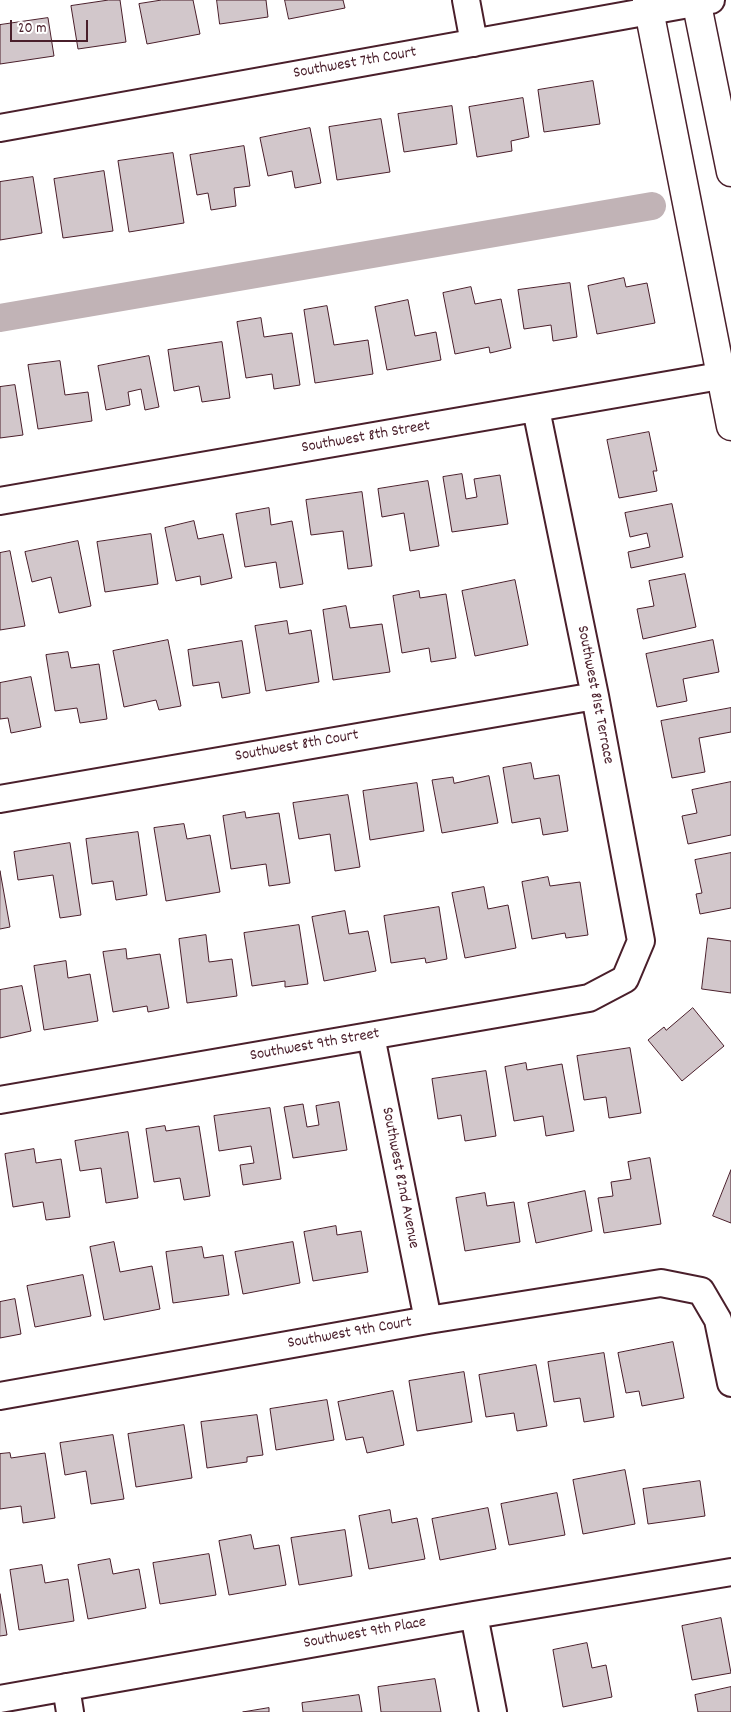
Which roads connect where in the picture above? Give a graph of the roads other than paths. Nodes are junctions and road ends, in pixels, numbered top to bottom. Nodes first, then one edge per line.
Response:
1 (466, 0) edge
2 (701, 1) edge
3 (648, 6) edge
4 (474, 43) junction
5 (0, 128) edge
6 (731, 172) edge
7 (726, 374) edge
8 (536, 409) junction
9 (731, 426) edge
10 (0, 501) edge
11 (595, 696) junction
12 (0, 799) edge
13 (625, 979) joint
14 (371, 1036) junction
15 (0, 1100) edge
16 (428, 1320) junction
17 (731, 1383) edge
18 (0, 1396) edge
19 (731, 1572) edge
20 (474, 1615) junction
21 (0, 1699) edge
22 (68, 1700) edge
23 (493, 1712) edge

1 - 4 street
2 - 3 street, Southwest 7th Court
2 - 6 street
3 - 4 street, Southwest 7th Court
3 - 7 street
4 - 5 street, Southwest 7th Court
7 - 8 street, Southwest 8th Street
7 - 9 street
8 - 10 street, Southwest 8th Street
8 - 11 street, Southwest 81st Terrace
11 - 12 street, Southwest 8th Court
11 - 13 street, Southwest 81st Terrace
13 - 14 street, Southwest 9th Street
14 - 15 street, Southwest 9th Street
14 - 16 street, Southwest 82nd Avenue
16 - 17 street, Southwest 9th Court
16 - 18 street, Southwest 9th Court
19 - 20 street, Southwest 9th Place
20 - 22 street, Southwest 9th Place
20 - 23 street
21 - 22 street, Southwest 9th Place

